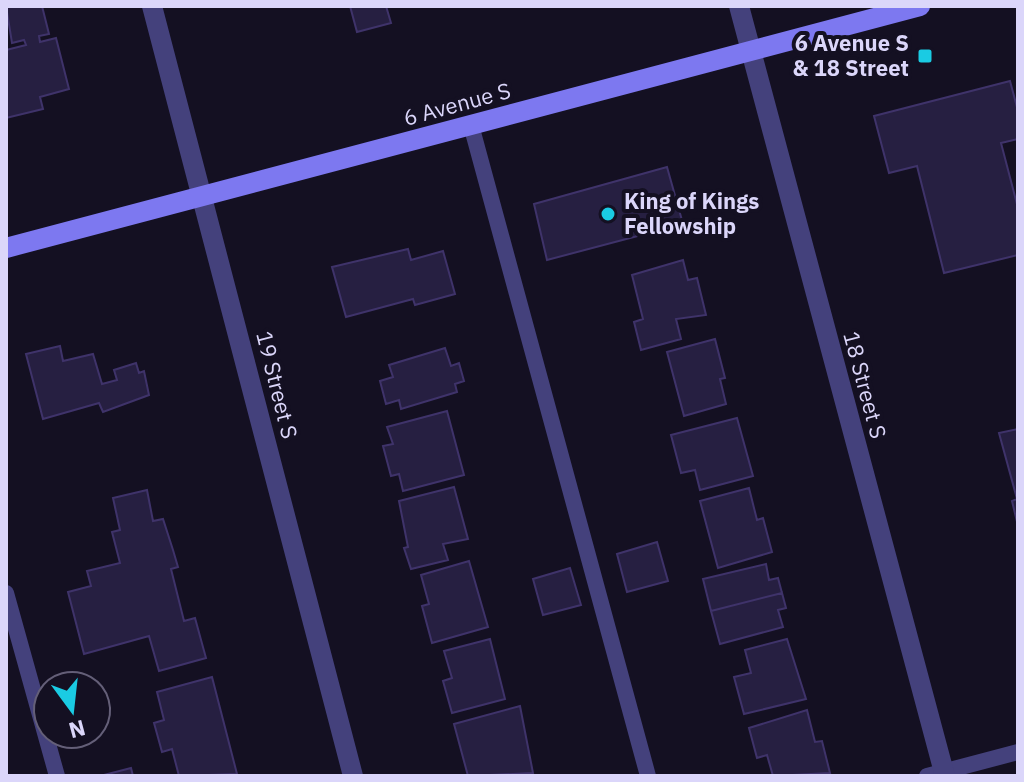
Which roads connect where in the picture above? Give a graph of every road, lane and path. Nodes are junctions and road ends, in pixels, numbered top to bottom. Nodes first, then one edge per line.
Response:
1 (152, 6) edge
2 (739, 6) edge
3 (920, 6) edge
4 (751, 51) junction
5 (471, 125) junction
6 (203, 195) junction
7 (6, 248) edge
8 (6, 593) edge
9 (1018, 752) edge
10 (939, 775) edge
11 (57, 776) edge
12 (353, 776) edge
13 (648, 776) edge

1 - 6 street, 19 Street S
2 - 4 street, 18 Street S
3 - 4 main road, 6 Avenue S
4 - 5 main road, 6 Avenue S
4 - 10 street, 18 Street S
5 - 6 main road, 6 Avenue S
5 - 13 lane
6 - 7 main road, 6 Avenue S
6 - 12 street, 19 Street S
8 - 11 lane
9 - 10 lane

